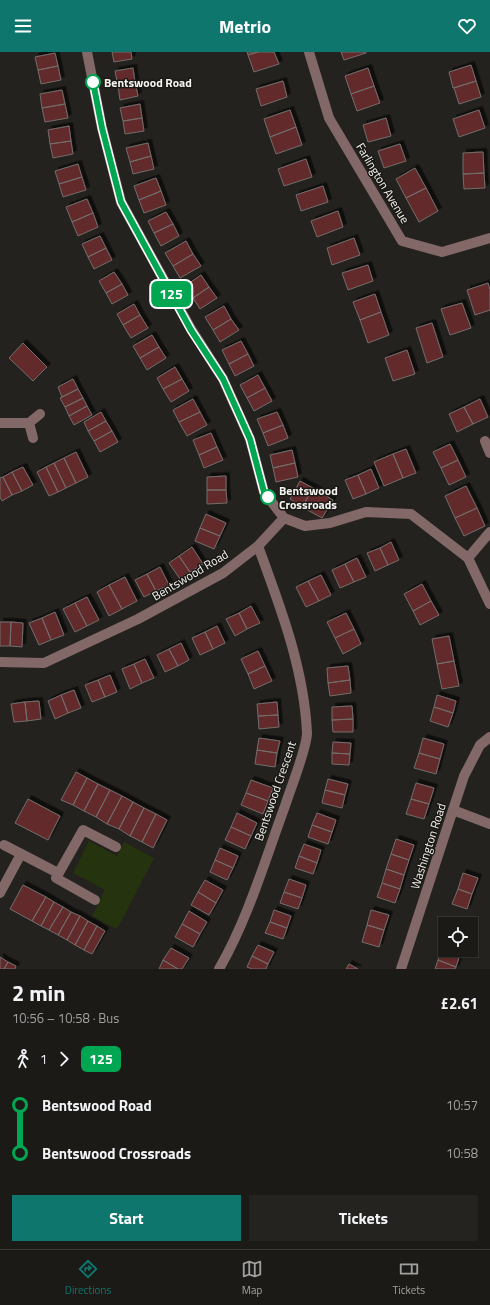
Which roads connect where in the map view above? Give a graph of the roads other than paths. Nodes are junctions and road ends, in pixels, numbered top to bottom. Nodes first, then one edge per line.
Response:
1 (87, 52) edge
2 (309, 52) edge
3 (490, 238) edge
4 (40, 414) dead end
5 (0, 423) edge
6 (29, 423) junction
7 (32, 438) dead end
8 (485, 441) dead end
9 (490, 453) edge
10 (284, 518) junction
11 (490, 532) edge
12 (258, 546) junction
13 (468, 558) junction
14 (490, 604) edge
15 (0, 662) edge
16 (490, 737) edge
17 (453, 810) junction
18 (490, 824) edge
19 (4, 845) dead end
20 (116, 847) dead end
21 (21, 854) junction
22 (58, 873) junction
23 (0, 893) edge
24 (95, 900) dead end
25 (219, 969) edge
26 (401, 969) edge

1 - 10 street
2 - 3 street, Farlington Avenue
4 - 6 street
5 - 6 street
6 - 7 street
8 - 9 street
10 - 12 street, Bentswood Road
10 - 13 street
11 - 13 street
12 - 15 street, Bentswood Road
12 - 25 street, Bentswood Crescent
13 - 14 street
16 - 17 street, Washington Road
17 - 18 street
17 - 26 street, Washington Road
19 - 21 street
20 - 22 street
21 - 22 street
21 - 23 street
22 - 24 street

